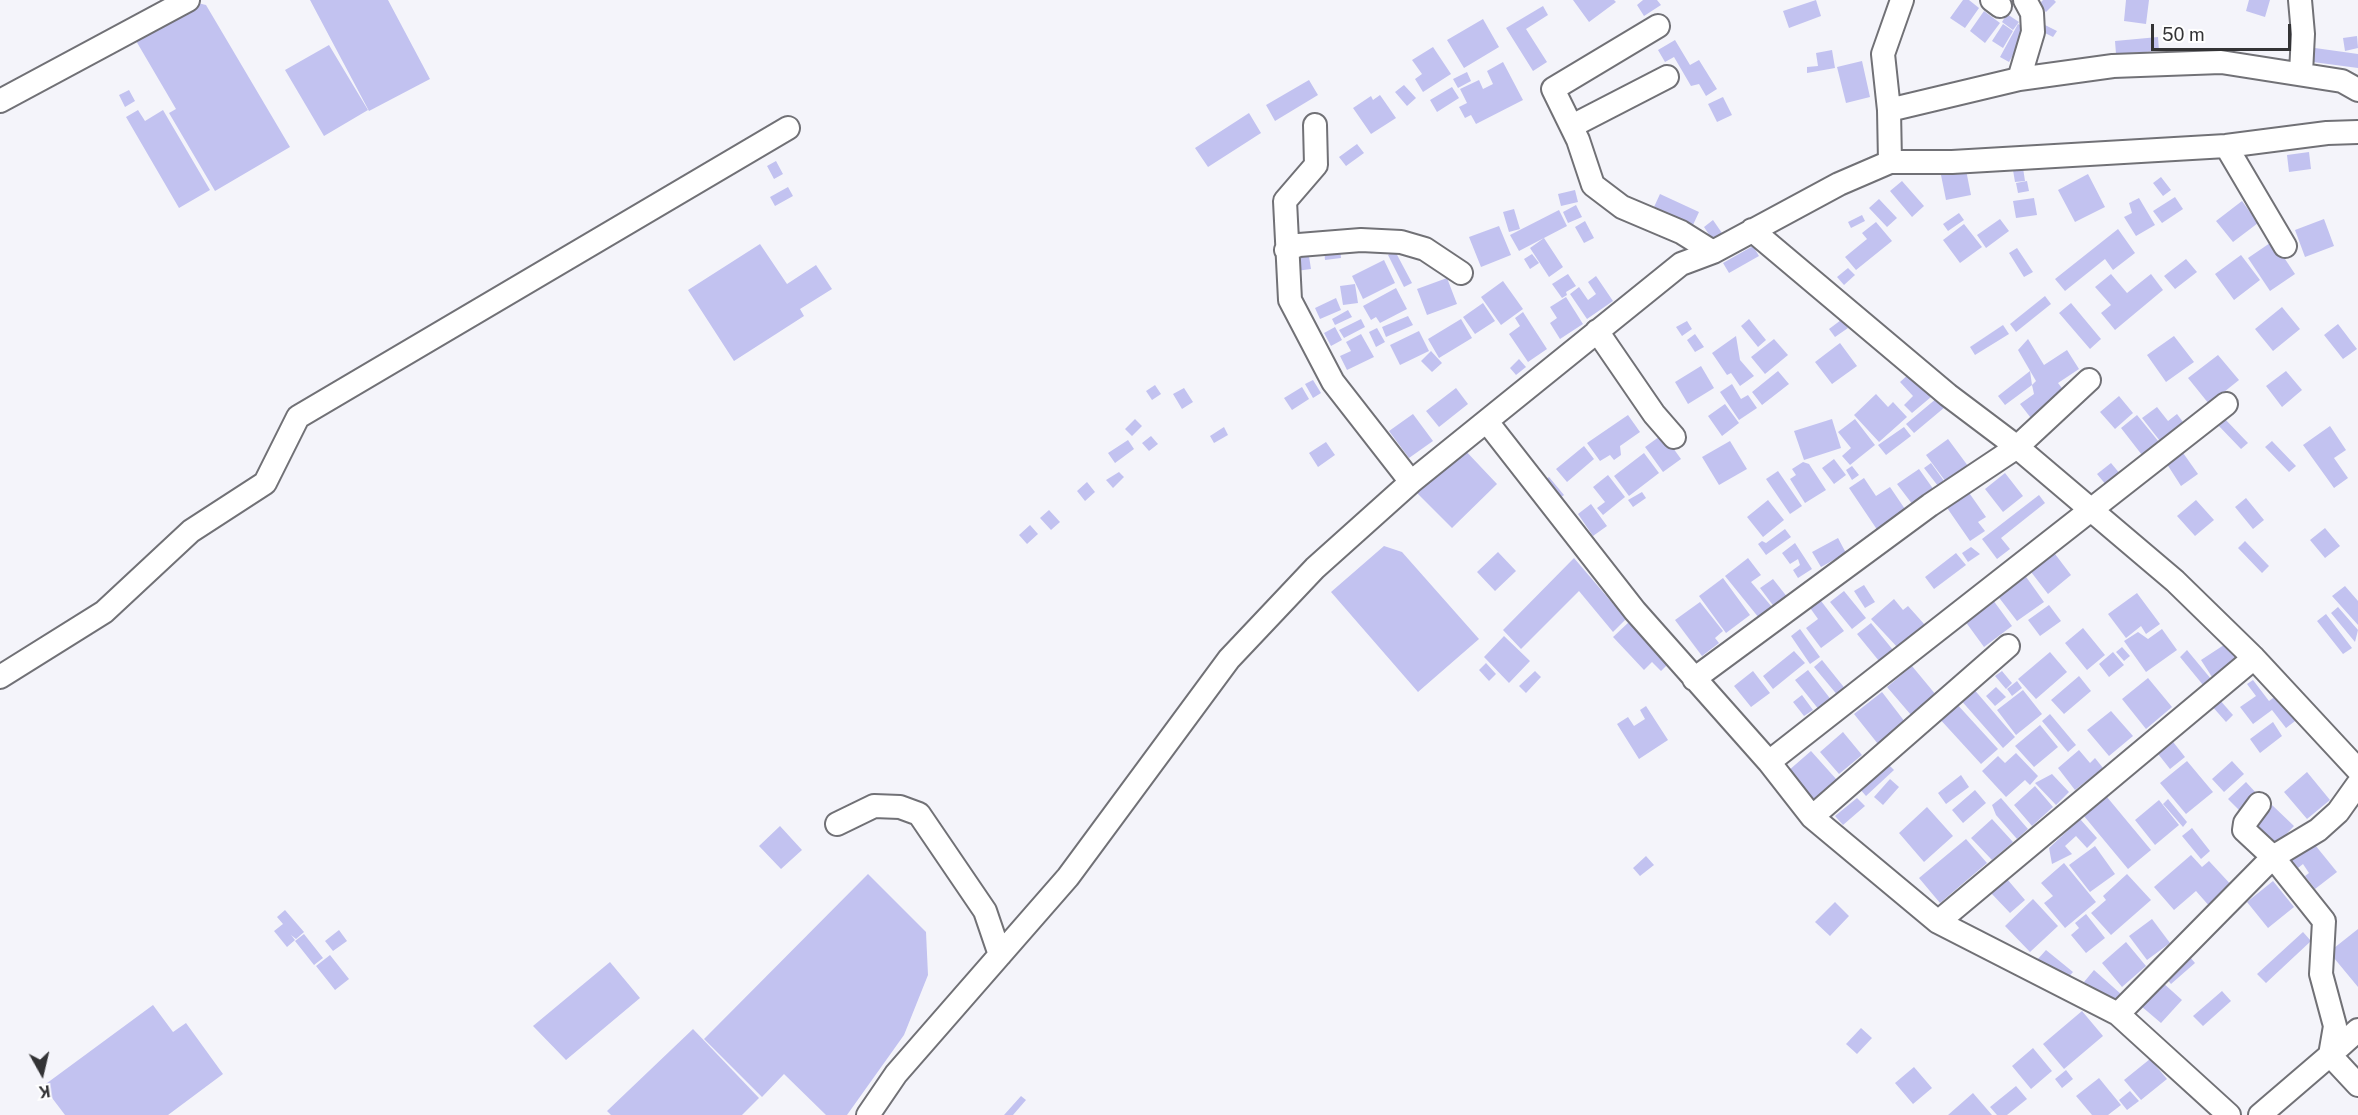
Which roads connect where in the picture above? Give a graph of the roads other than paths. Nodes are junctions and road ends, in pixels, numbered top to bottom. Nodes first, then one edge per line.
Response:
1 (188, 0) edge
2 (1902, 0) edge
3 (2025, 0) edge
4 (2300, 0) edge
5 (1658, 26) dead end
6 (2301, 73) junction
7 (1667, 77) dead end
8 (2019, 79) junction
9 (2358, 90) edge
10 (0, 101) edge
11 (1889, 110) junction
12 (1315, 125) dead end
13 (1572, 126) junction
14 (788, 128) dead end
15 (2358, 132) edge
16 (2226, 146) junction
17 (1890, 162) junction
18 (1752, 230) junction
19 (2285, 246) dead end
20 (1286, 250) junction
21 (1713, 252) junction
22 (1461, 273) dead end
23 (1597, 331) junction
24 (2090, 380) dead end
25 (2226, 404) dead end
26 (1488, 423) junction
27 (1674, 437) dead end
28 (2017, 447) junction
29 (1411, 482) junction
30 (2090, 510) junction
31 (2008, 646) dead end
32 (2254, 658) junction
33 (0, 677) edge
34 (1694, 679) junction
35 (1769, 762) junction
36 (2358, 770) edge
37 (2358, 784) edge
38 (2259, 804) dead end
39 (1812, 817) junction
40 (837, 824) dead end
41 (2273, 857) junction
42 (1938, 922) junction
43 (1000, 955) junction
44 (2118, 1014) junction
45 (2358, 1030) edge
46 (2330, 1055) junction
47 (2358, 1086) edge
48 (868, 1115) edge
49 (2229, 1115) edge
50 (2260, 1115) edge

1 - 10 street
2 - 11 street
3 - 8 street
4 - 6 street
5 - 13 street
6 - 8 street
6 - 9 street
7 - 13 street
8 - 11 street
11 - 17 street
12 - 20 street
13 - 21 street
14 - 33 street
15 - 16 street
16 - 17 street
16 - 19 street
17 - 18 street
18 - 21 street
18 - 28 street
20 - 22 street
20 - 29 street
21 - 23 street
23 - 26 street
23 - 27 street
24 - 28 street
25 - 30 street
26 - 29 street
26 - 34 street
28 - 30 street
28 - 34 street
29 - 43 street
30 - 32 street
30 - 35 street
31 - 39 street
32 - 36 street
32 - 42 street
34 - 35 street
35 - 39 street
37 - 41 street
38 - 41 street
39 - 42 street
40 - 43 street
41 - 44 street
41 - 46 street
42 - 44 street
43 - 48 street
44 - 49 street
45 - 46 street
46 - 47 street
46 - 50 street

